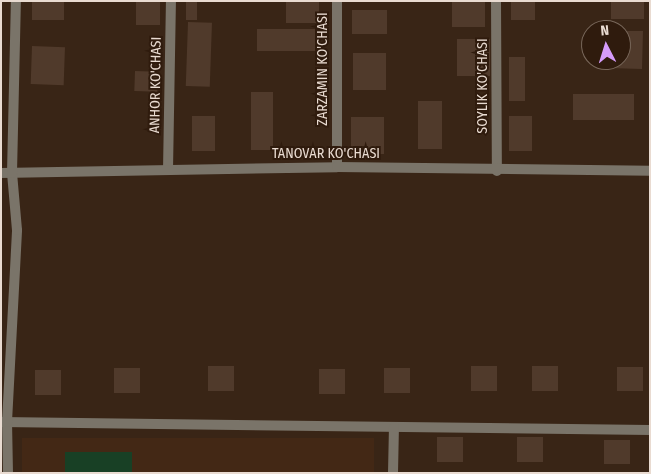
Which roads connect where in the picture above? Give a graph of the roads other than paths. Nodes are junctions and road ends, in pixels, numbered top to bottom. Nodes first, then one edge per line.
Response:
1 (16, 1) edge
2 (171, 1) edge
3 (337, 1) edge
4 (496, 1) edge
5 (337, 166) junction
6 (168, 170) junction
7 (497, 171) junction
8 (650, 171) edge
9 (1, 172) edge
10 (12, 173) junction
11 (4, 422) edge
12 (394, 427) junction
13 (650, 430) edge
14 (8, 473) edge
15 (393, 473) edge

1 - 10 street
2 - 6 street, ANHOR KO'CHASI
3 - 5 street, ZARZAMIN KO'CHASI
4 - 7 street, SOYLIK KO'CHASI
5 - 6 street, TANOVAR KO'CHASI
5 - 7 street, TANOVAR KO'CHASI
6 - 10 street, TANOVAR KO'CHASI
7 - 8 street, TANOVAR KO'CHASI
9 - 10 street, TANOVAR KO'CHASI
10 - 11 street
11 - 12 street
11 - 14 street
12 - 13 street
12 - 15 street

